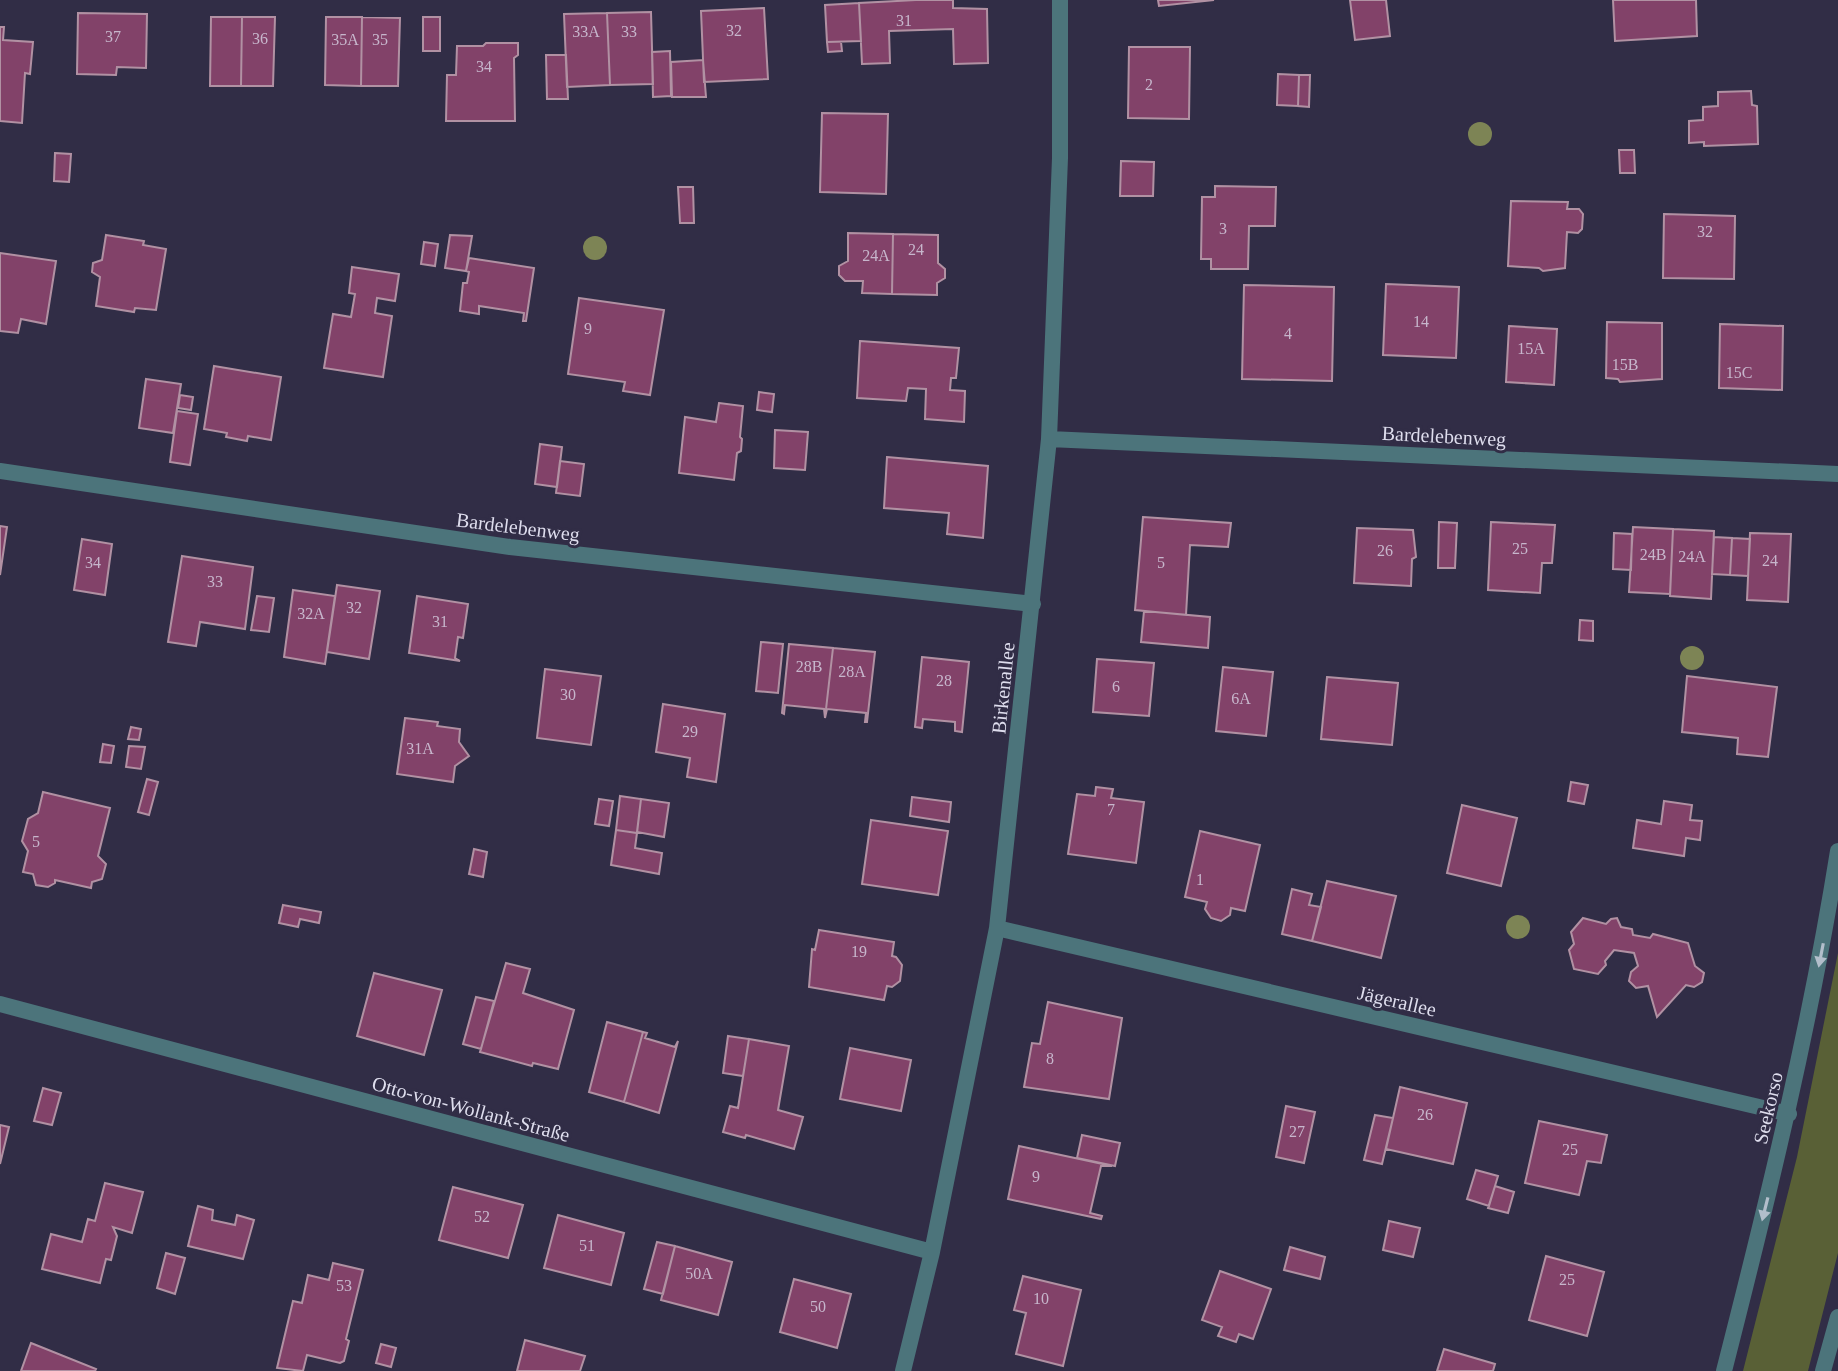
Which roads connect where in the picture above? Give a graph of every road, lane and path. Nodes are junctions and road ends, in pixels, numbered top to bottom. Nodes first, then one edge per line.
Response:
1 (1060, 0) edge
2 (1049, 439) junction
3 (0, 471) edge
4 (1838, 474) edge
5 (1033, 604) junction
6 (1838, 851) edge
7 (997, 928) junction
8 (0, 1004) edge
9 (1789, 1114) junction
10 (932, 1252) junction
11 (1838, 1317) edge
12 (903, 1371) edge
13 (1724, 1371) edge
14 (1823, 1371) edge

1 - 2 street, Birkenallee
2 - 4 street, Bardelebenweg
2 - 5 street, Birkenallee
3 - 5 street, Bardelebenweg
5 - 7 street, Birkenallee
6 -> 9 street, Seekorso
7 - 9 street, Jägerallee
7 - 10 street, Birkenallee
8 - 10 street, Otto-von-Wollank-Straße
9 -> 13 street, Seekorso
10 - 12 street, Birkenallee
11 - 14 street

